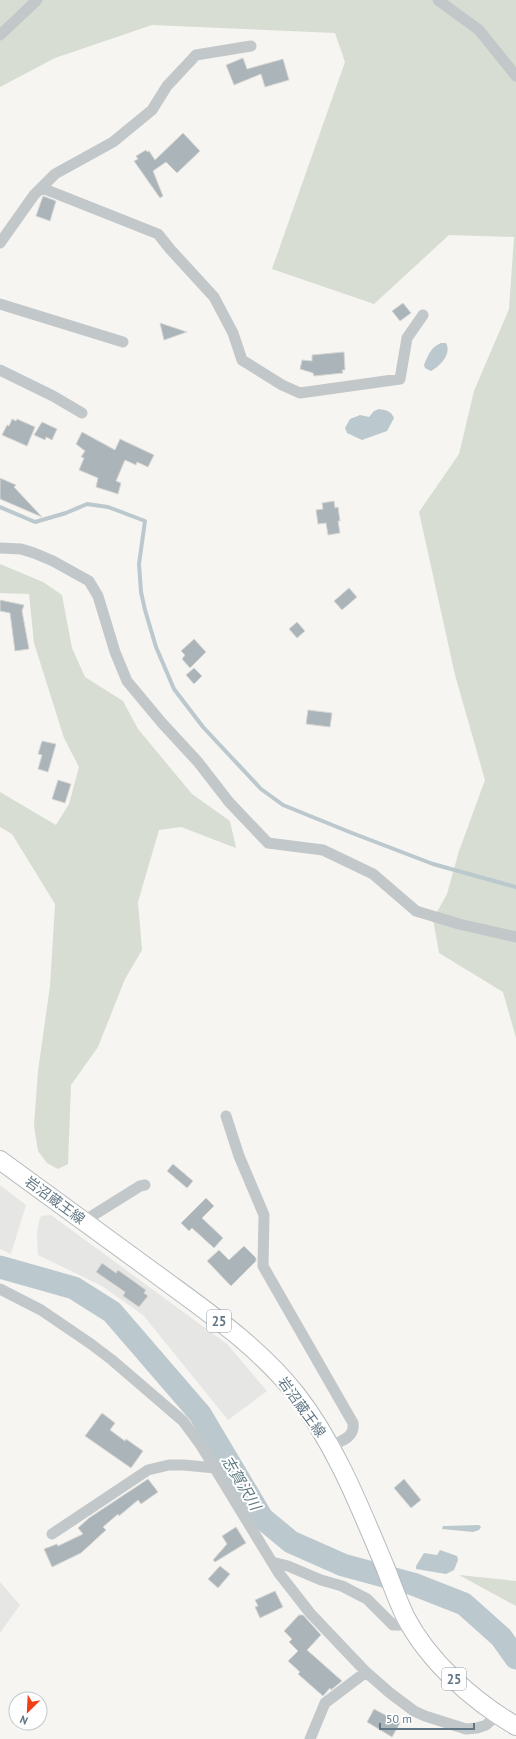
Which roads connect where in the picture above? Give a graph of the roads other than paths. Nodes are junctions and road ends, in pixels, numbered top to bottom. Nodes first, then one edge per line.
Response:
1 (37, 0) edge
2 (438, 0) edge
3 (0, 35) edge
4 (251, 46) dead end
5 (516, 76) edge
6 (42, 188) junction
7 (0, 244) edge
8 (0, 304) edge
9 (422, 315) dead end
10 (123, 342) dead end
11 (0, 370) edge
12 (82, 413) dead end
13 (0, 548) edge
14 (516, 937) edge
15 (226, 1116) dead end
16 (0, 1160) edge
17 (145, 1185) dead end
18 (84, 1221) junction
19 (0, 1289) edge
20 (330, 1446) junction
21 (215, 1468) junction
22 (52, 1534) dead end
23 (272, 1562) junction
24 (409, 1621) junction
25 (366, 1672) junction
26 (497, 1715) junction
27 (516, 1726) edge
28 (310, 1739) edge

1 - 3 street
2 - 5 street
4 - 6 street
6 - 7 street
6 - 9 street
8 - 10 street
11 - 12 street
13 - 14 street
15 - 20 street
16 - 18 main road, 岩沼蔵王線 / 25
17 - 18 street
18 - 20 main road, 岩沼蔵王線 / 25
19 - 21 street
20 - 24 main road, 岩沼蔵王線 / 25
21 - 22 street
21 - 23 street
23 - 24 street
23 - 25 street
24 - 26 main road, 岩沼蔵王線 / 25
25 - 26 street
25 - 28 street
26 - 27 main road, 岩沼蔵王線 / 25

